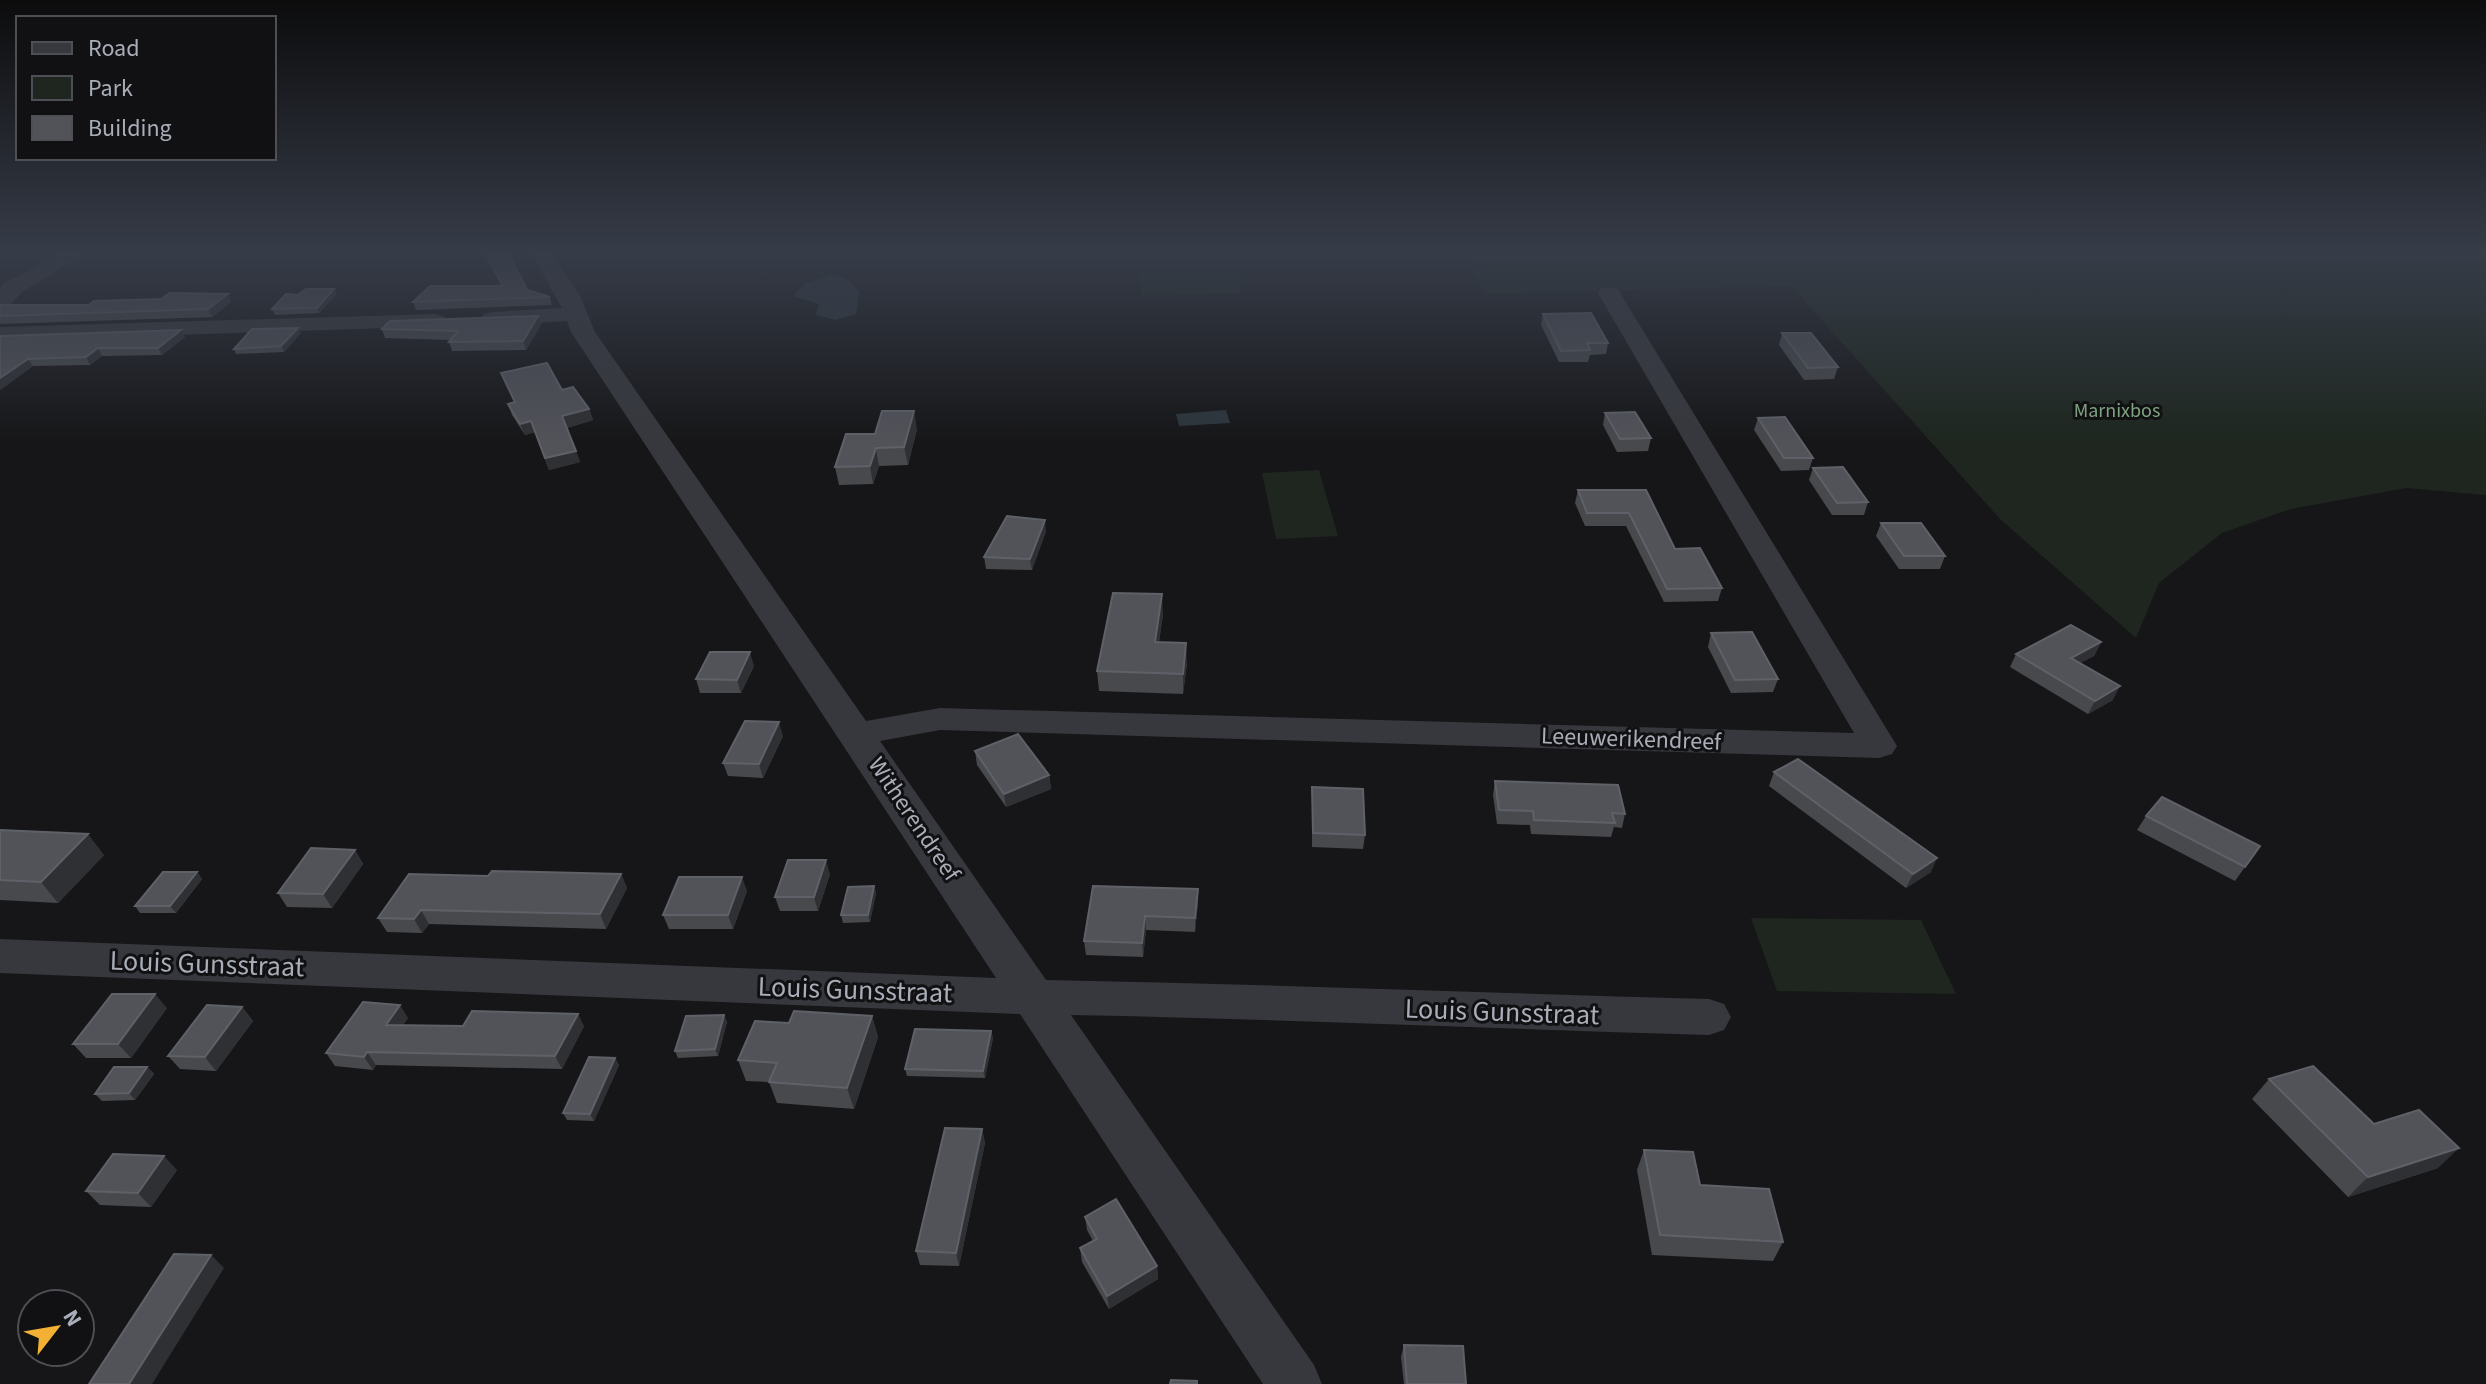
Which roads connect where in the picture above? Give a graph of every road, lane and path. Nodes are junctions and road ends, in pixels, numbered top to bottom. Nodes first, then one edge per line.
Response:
1 (559, 316) edge
2 (577, 316) edge
3 (1622, 316) edge
4 (0, 334) edge
5 (857, 734) junction
6 (0, 956) edge
7 (1034, 997) junction
8 (1709, 1017) dead end
9 (1295, 1384) edge

1 - 4 street
2 - 5 street, Witherendreef
3 - 5 street, Leeuwerikendreef
5 - 7 street, Witherendreef
6 - 7 street, Louis Gunsstraat
7 - 8 street, Louis Gunsstraat
7 - 9 street, Witherendreef

